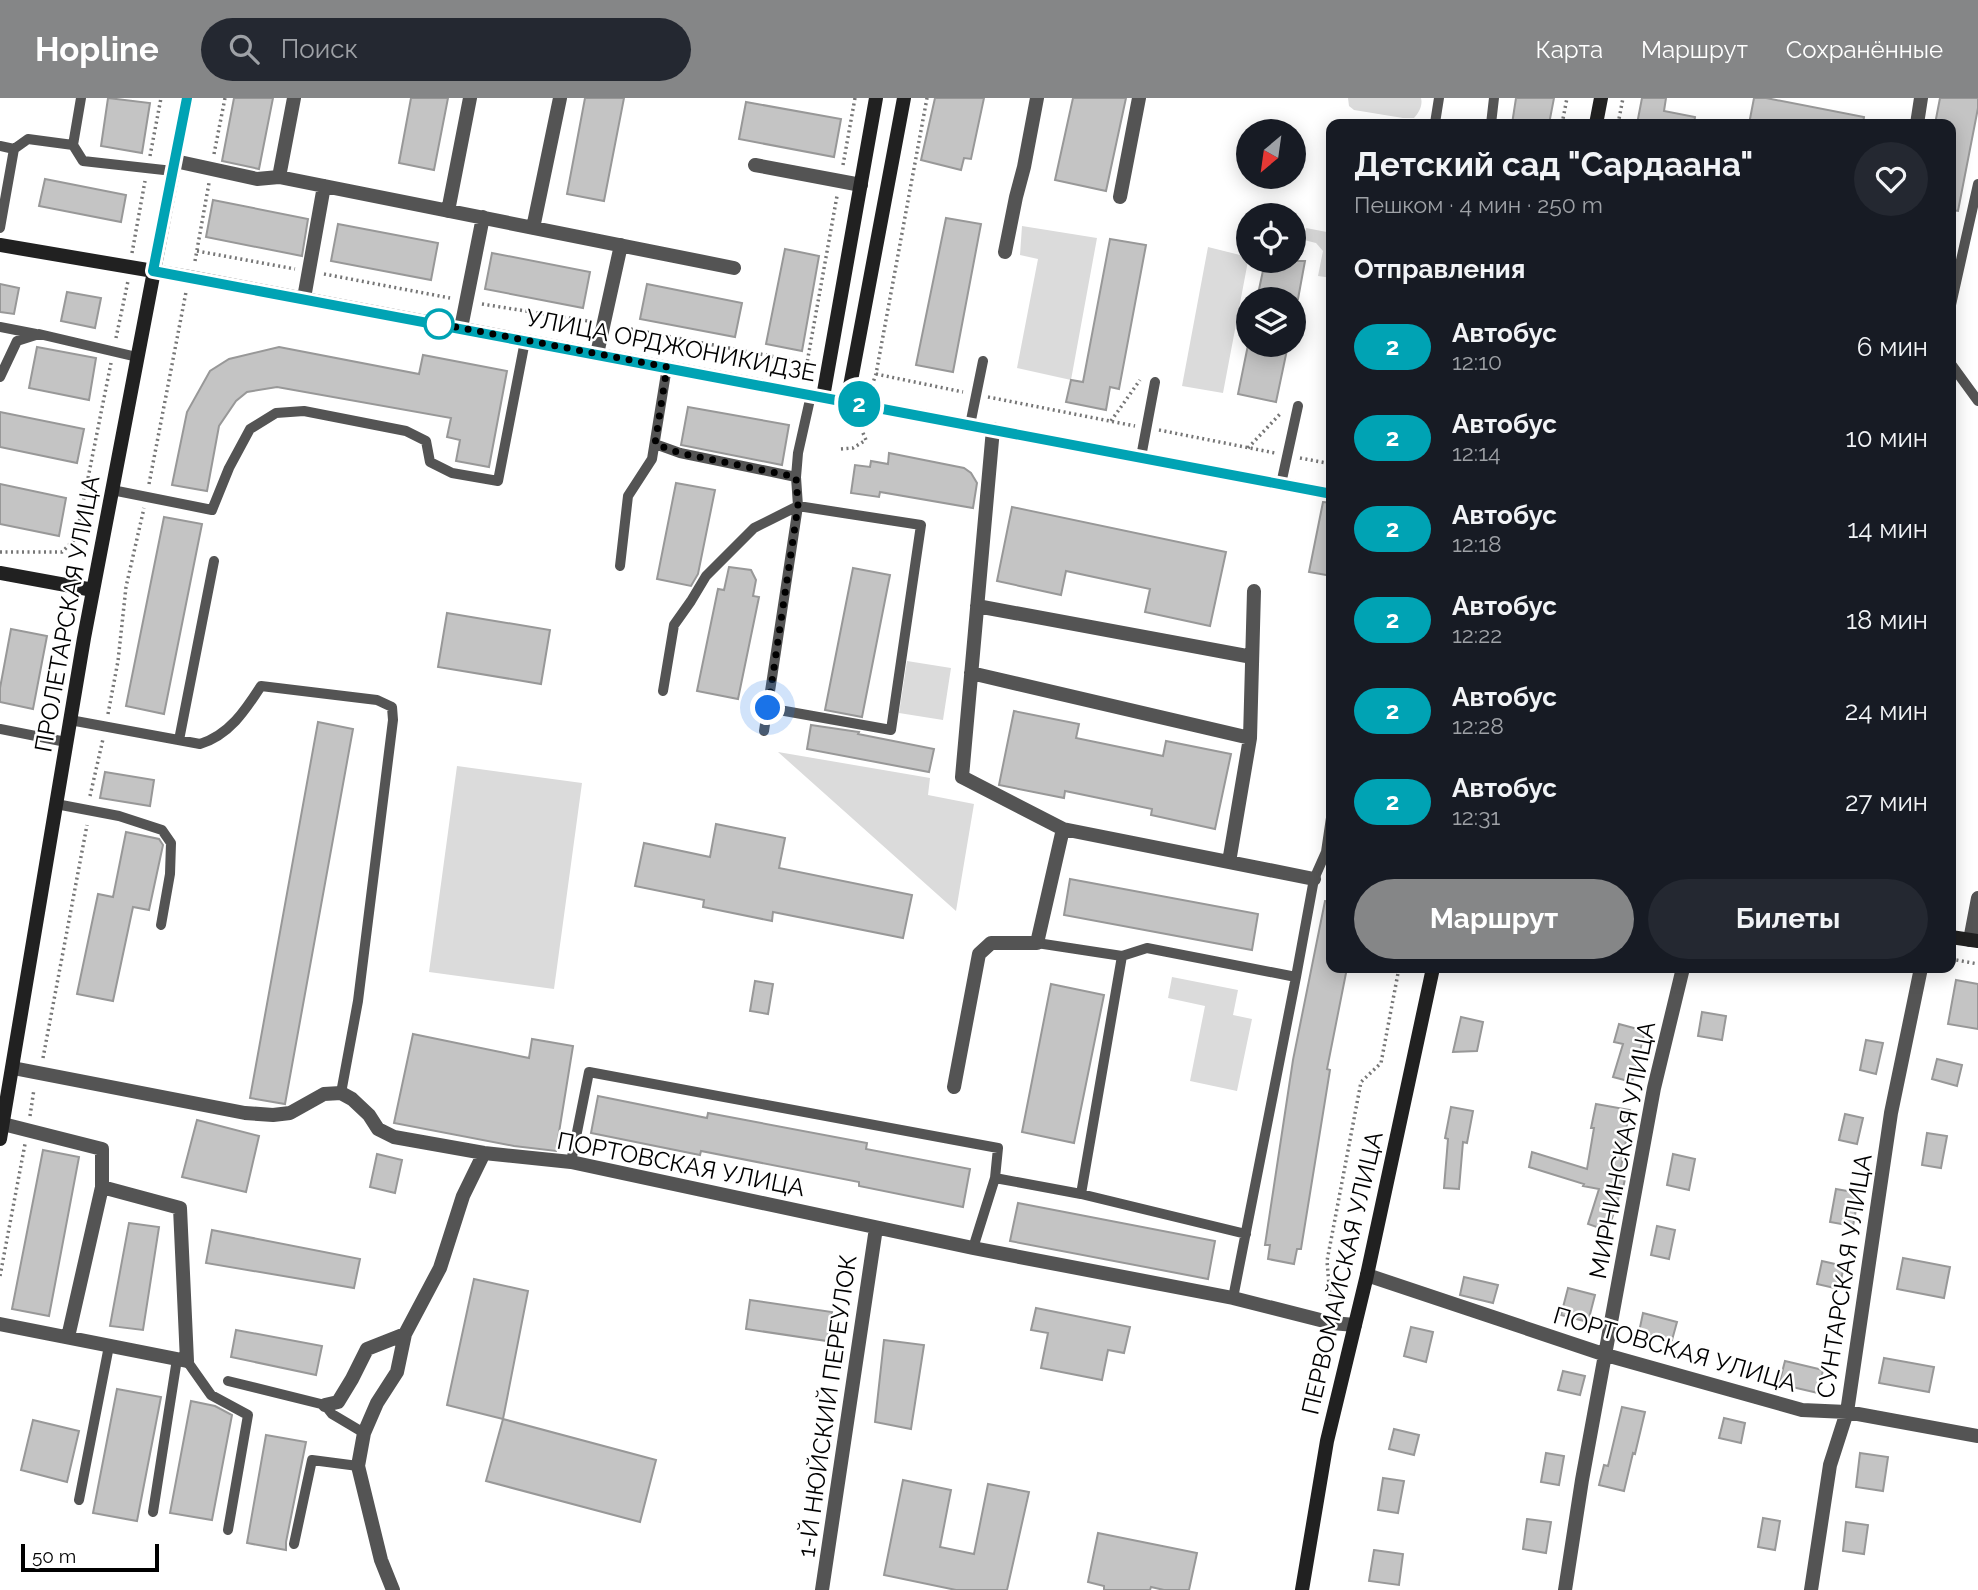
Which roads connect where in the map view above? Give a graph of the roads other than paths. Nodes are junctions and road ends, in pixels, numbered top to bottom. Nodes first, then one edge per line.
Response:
1 (81, 98) edge
2 (187, 98) edge
3 (294, 98) edge
4 (470, 98) edge
5 (560, 98) edge
6 (876, 98) edge
7 (904, 98) edge
8 (1037, 98) edge
9 (1139, 98) edge
10 (1439, 98) edge
11 (1494, 98) edge
12 (1601, 98) edge
13 (1921, 98) edge
14 (1436, 119) edge
15 (1491, 119) edge
16 (1597, 119) edge
17 (1918, 119) edge
18 (72, 145) junction
19 (0, 146) edge
20 (14, 149) junction
21 (755, 165) dead end
22 (174, 166) junction
23 (279, 177) junction
24 (1978, 184) edge
25 (861, 185) junction
26 (324, 186) junction
27 (1120, 197) dead end
28 (448, 211) junction
29 (483, 217) junction
30 (0, 228) edge
31 (533, 228) junction
32 (0, 245) edge
33 (621, 245) junction
34 (1005, 252) dead end
35 (734, 268) dead end
36 (153, 271) junction
37 (1956, 283) edge
38 (304, 298) junction
39 (0, 327) edge
40 (461, 328) junction
41 (39, 334) junction
42 (525, 341) junction
43 (597, 354) junction
44 (137, 357) junction
45 (983, 361) dead end
46 (667, 367) junction
47 (1956, 372) edge
48 (0, 377) edge
49 (1155, 382) dead end
50 (817, 396) junction
51 (1978, 401) edge
52 (847, 402) junction
53 (1298, 406) dead end
54 (970, 425) junction
55 (993, 429) junction
56 (655, 444) junction
57 (1141, 457) junction
58 (796, 477) junction
59 (1281, 484) junction
60 (112, 490) junction
61 (1326, 493) edge
62 (798, 506) junction
63 (214, 561) dead end
64 (620, 566) dead end
65 (0, 573) edge
66 (93, 590) junction
67 (1254, 591) dead end
68 (977, 606) junction
69 (1252, 657) junction
70 (971, 673) junction
71 (663, 691) dead end
72 (768, 708) junction
73 (70, 720) junction
74 (0, 729) edge
75 (764, 731) dead end
76 (1250, 737) junction
77 (179, 740) junction
78 (66, 742) junction
79 (56, 804) junction
80 (1063, 829) junction
81 (1326, 857) edge
82 (1229, 862) junction
83 (1314, 879) junction
84 (1978, 898) edge
85 (161, 925) dead end
86 (1956, 938) edge
87 (1974, 941) edge
88 (1037, 943) junction
89 (1122, 956) junction
90 (1432, 973) edge
91 (1682, 973) edge
92 (1920, 973) edge
93 (1296, 977) junction
94 (13, 1068) junction
95 (954, 1087) dead end
96 (341, 1093) junction
97 (2, 1124) edge
98 (484, 1153) junction
99 (571, 1163) junction
100 (995, 1178) junction
101 (102, 1187) junction
102 (1081, 1194) junction
103 (876, 1228) junction
104 (1246, 1234) junction
105 (973, 1248) junction
106 (1367, 1275) junction
107 (1233, 1298) junction
108 (0, 1324) edge
109 (1355, 1325) junction
110 (405, 1334) junction
111 (68, 1337) junction
112 (109, 1346) junction
113 (1606, 1355) junction
114 (182, 1360) junction
115 (229, 1381) dead end
116 (325, 1405) junction
117 (1847, 1412) junction
118 (364, 1433) junction
119 (1978, 1436) edge
120 (358, 1466) junction
121 (79, 1500) dead end
122 (153, 1512) dead end
123 (228, 1530) dead end
124 (294, 1544) dead end
125 (393, 1590) edge
126 (822, 1590) edge
127 (1302, 1590) edge
128 (1565, 1590) edge
129 (1811, 1590) edge

1 - 18 lane
2 - 22 street, ПРОЛЕТАРСКАЯ УЛИЦА
3 - 23 street
4 - 28 street
5 - 31 street
6 - 25 street
7 - 52 street
8 - 34 street
9 - 27 street
10 - 14 lane
11 - 15 lane
12 - 16 street
13 - 17 street
18 - 20 lane
18 - 22 lane
19 - 20 lane
20 - 30 lane
21 - 25 street
22 - 23 street
22 - 36 street, ПРОЛЕТАРСКАЯ УЛИЦА
23 - 26 street
24 - 37 lane
25 - 50 street
26 - 28 street
26 - 38 street
28 - 29 street
29 - 31 street
29 - 40 street
31 - 33 street
32 - 36 street, УЛИЦА ОРДЖОНИКИДЗЕ
33 - 35 street
33 - 43 street
36 - 38 street, УЛИЦА ОРДЖОНИКИДЗЕ
36 - 44 street, ПРОЛЕТАРСКАЯ УЛИЦА
38 - 40 street, УЛИЦА ОРДЖОНИКИДЗЕ
39 - 41 lane
40 - 42 street, УЛИЦА ОРДЖОНИКИДЗЕ
41 - 44 lane
41 - 48 lane
42 - 43 street, УЛИЦА ОРДЖОНИКИДЗЕ
42 - 60 lane
43 - 46 street, УЛИЦА ОРДЖОНИКИДЗЕ
44 - 60 street, ПРОЛЕТАРСКАЯ УЛИЦА
45 - 54 lane
46 - 50 street, УЛИЦА ОРДЖОНИКИДЗЕ
46 - 56 lane
47 - 51 lane
49 - 57 lane
50 - 52 street, УЛИЦА ОРДЖОНИКИДЗЕ
50 - 58 lane
52 - 54 street, УЛИЦА ОРДЖОНИКИДЗЕ
53 - 59 lane
54 - 55 street, УЛИЦА ОРДЖОНИКИДЗЕ
55 - 57 street, УЛИЦА ОРДЖОНИКИДЗЕ
55 - 68 street
56 - 58 lane
56 - 64 lane
57 - 59 street, УЛИЦА ОРДЖОНИКИДЗЕ
58 - 62 lane
59 - 61 street, УЛИЦА ОРДЖОНИКИДЗЕ
60 - 66 street, ПРОЛЕТАРСКАЯ УЛИЦА
62 - 71 lane
62 - 72 lane
62 - 72 lane
63 - 77 lane
65 - 66 street
66 - 73 street, ПРОЛЕТАРСКАЯ УЛИЦА
67 - 69 street
68 - 69 street
68 - 70 street
69 - 76 street
70 - 76 street
70 - 80 street
72 - 75 lane
73 - 77 lane
73 - 78 street, ПРОЛЕТАРСКАЯ УЛИЦА
74 - 78 lane
76 - 82 street
77 - 96 lane
78 - 79 street, ПРОЛЕТАРСКАЯ УЛИЦА
79 - 85 lane
79 - 94 street, ПРОЛЕТАРСКАЯ УЛИЦА
80 - 82 street
80 - 88 street
81 - 83 lane
82 - 83 street
83 - 93 lane
84 - 87 street
86 - 87 street
88 - 89 lane
88 - 95 street
89 - 93 lane
89 - 102 lane
90 - 106 street, ПЕРВОМАЙСКАЯ УЛИЦА
91 - 113 street, МИРНИНСКАЯ УЛИЦА
92 - 117 street, СУНТАРСКАЯ УЛИЦА
93 - 104 lane
94 - 96 street
94 - 97 street, ПРОЛЕТАРСКАЯ УЛИЦА
96 - 98 street, ПОРТОВСКАЯ УЛИЦА
97 - 101 street
98 - 99 street, ПОРТОВСКАЯ УЛИЦА
98 - 110 street
99 - 100 lane
99 - 103 street, ПОРТОВСКАЯ УЛИЦА
100 - 102 lane
100 - 105 lane
101 - 111 street
101 - 114 street
102 - 104 lane
103 - 105 street, ПОРТОВСКАЯ УЛИЦА
103 - 126 street, 1-Й НЮЙСКИЙ ПЕРЕУЛОК
104 - 107 lane
105 - 107 street, ПОРТОВСКАЯ УЛИЦА
106 - 109 street, ПЕРВОМАЙСКАЯ УЛИЦА
106 - 113 street, ПОРТОВСКАЯ УЛИЦА
107 - 109 street, ПОРТОВСКАЯ УЛИЦА
108 - 111 street
109 - 127 street, ПЕРВОМАЙСКАЯ УЛИЦА
110 - 116 street
110 - 118 street
111 - 112 street
112 - 114 street
112 - 121 lane
113 - 117 street, ПОРТОВСКАЯ УЛИЦА
113 - 128 street, МИРНИНСКАЯ УЛИЦА
114 - 122 lane
114 - 123 lane
115 - 116 lane
116 - 118 lane
117 - 119 street, ПОРТОВСКАЯ УЛИЦА
117 - 129 street, СУНТАРСКАЯ УЛИЦА
118 - 120 street
120 - 124 lane
120 - 125 street

